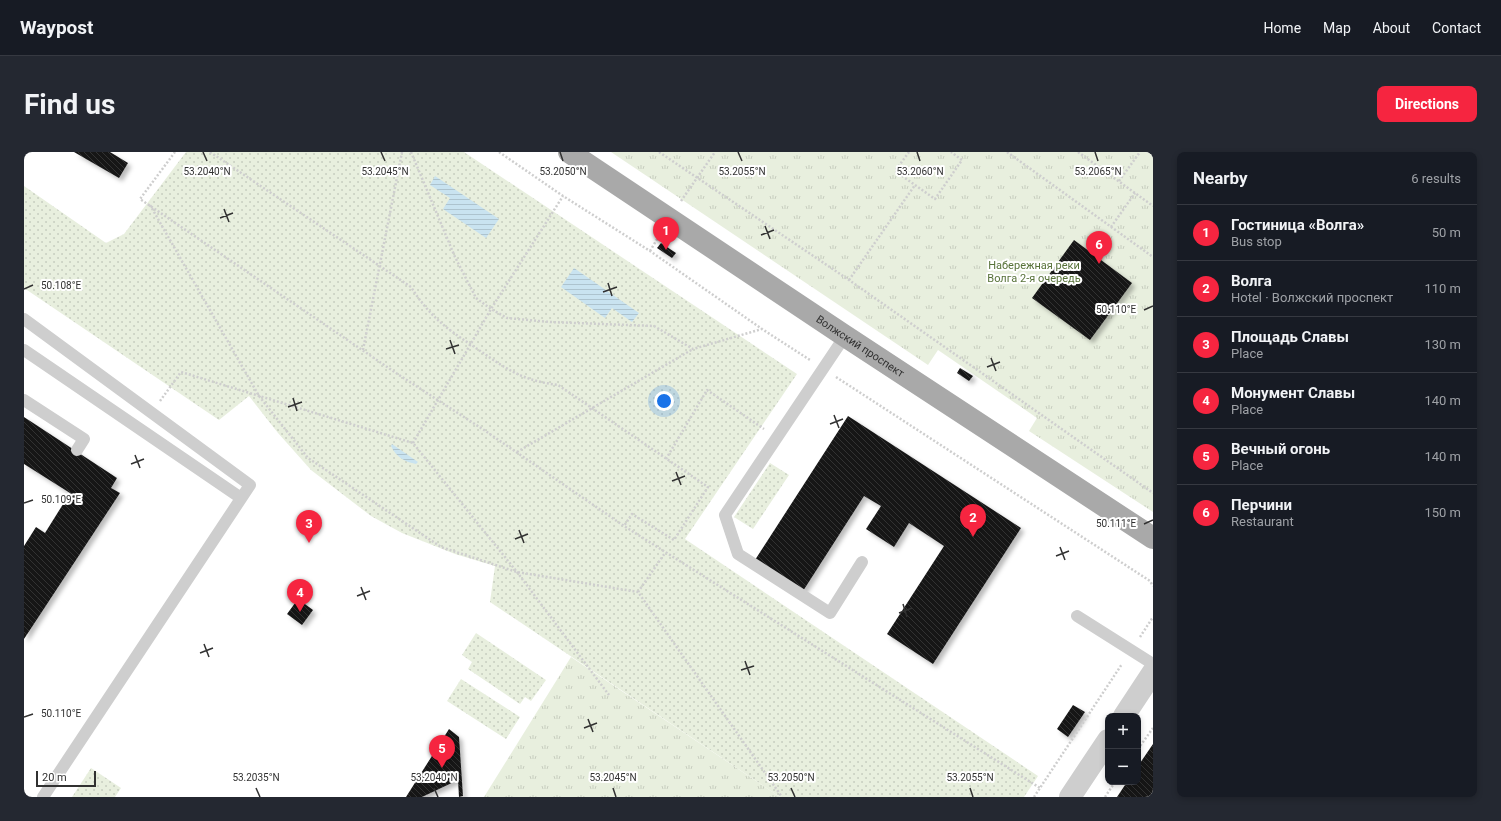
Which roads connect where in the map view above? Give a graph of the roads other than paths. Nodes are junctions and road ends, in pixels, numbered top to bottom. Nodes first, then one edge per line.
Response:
1 (569, 152) edge
2 (24, 320) edge
3 (845, 336) junction
4 (24, 350) edge
5 (24, 400) edge
6 (78, 450) dead end
7 (241, 498) junction
8 (1153, 538) edge
9 (862, 562) dead end
10 (1077, 616) dead end
11 (1153, 664) edge
12 (1153, 672) edge
13 (1126, 713) edge
14 (1105, 745) edge
15 (1076, 795) edge
16 (43, 797) edge

1 - 3 main road, Волжский проспект
2 - 7 lane
3 - 8 main road, Волжский проспект
3 - 9 lane
4 - 7 lane
5 - 6 lane
7 - 16 lane
10 - 11 lane
12 - 13 street
14 - 15 street

